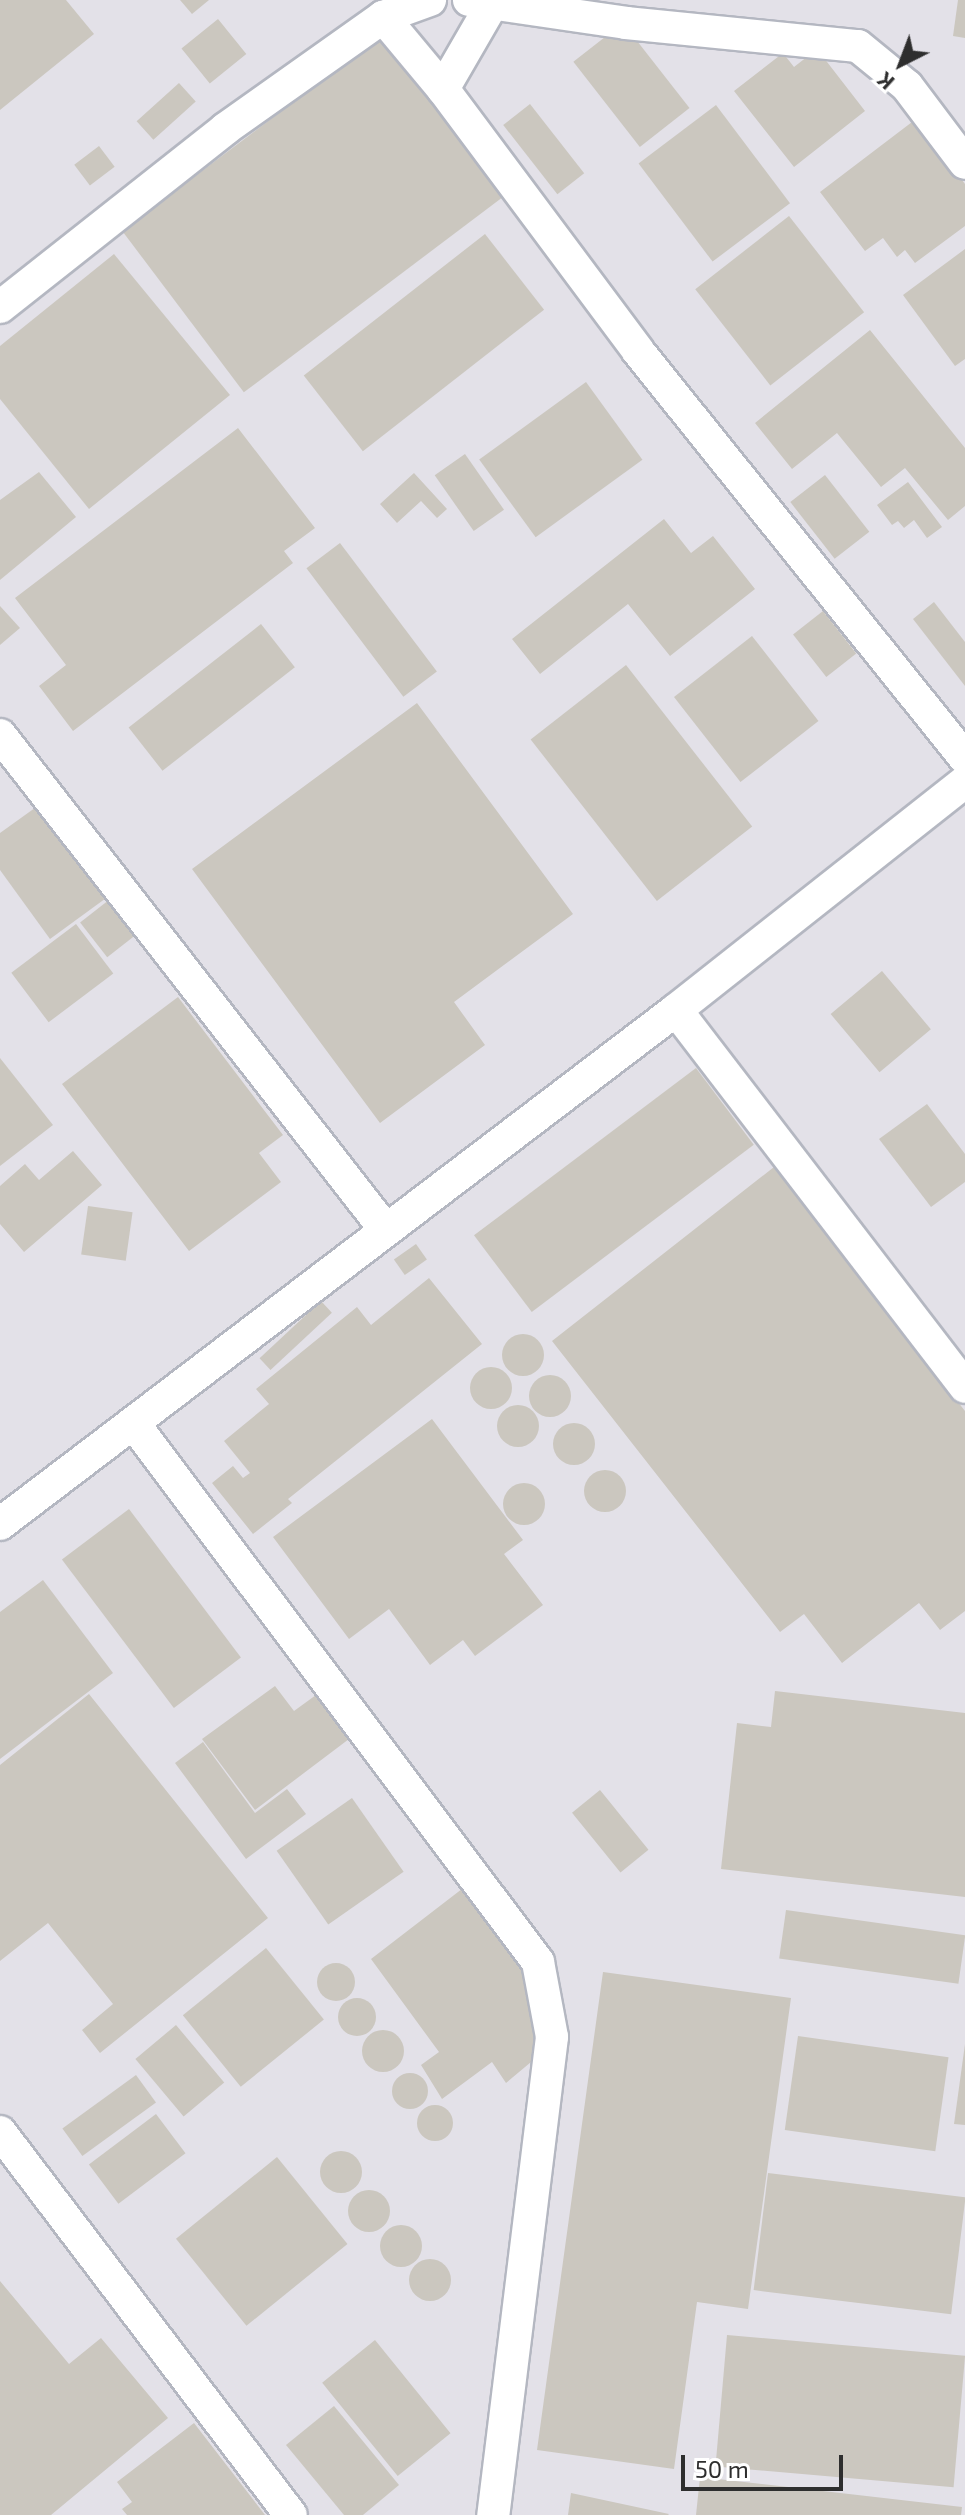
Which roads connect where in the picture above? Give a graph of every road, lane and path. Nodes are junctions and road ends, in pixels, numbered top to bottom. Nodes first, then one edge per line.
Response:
1 (430, 0) edge
2 (480, 2) edge
3 (383, 17) junction
4 (443, 89) junction
5 (965, 163) edge
6 (0, 307) edge
7 (0, 735) edge
8 (965, 758) edge
9 (965, 782) edge
10 (676, 1010) junction
11 (385, 1229) junction
12 (965, 1387) edge
13 (134, 1424) junction
14 (0, 1524) edge
15 (0, 2132) edge
16 (291, 2515) edge
17 (493, 2515) edge

1 - 3 street
2 - 4 street
2 - 5 street
3 - 4 street
3 - 6 street
4 - 8 street
7 - 11 street
9 - 10 street
10 - 11 street
10 - 12 street
11 - 13 street
13 - 14 street
13 - 17 street
15 - 16 street

